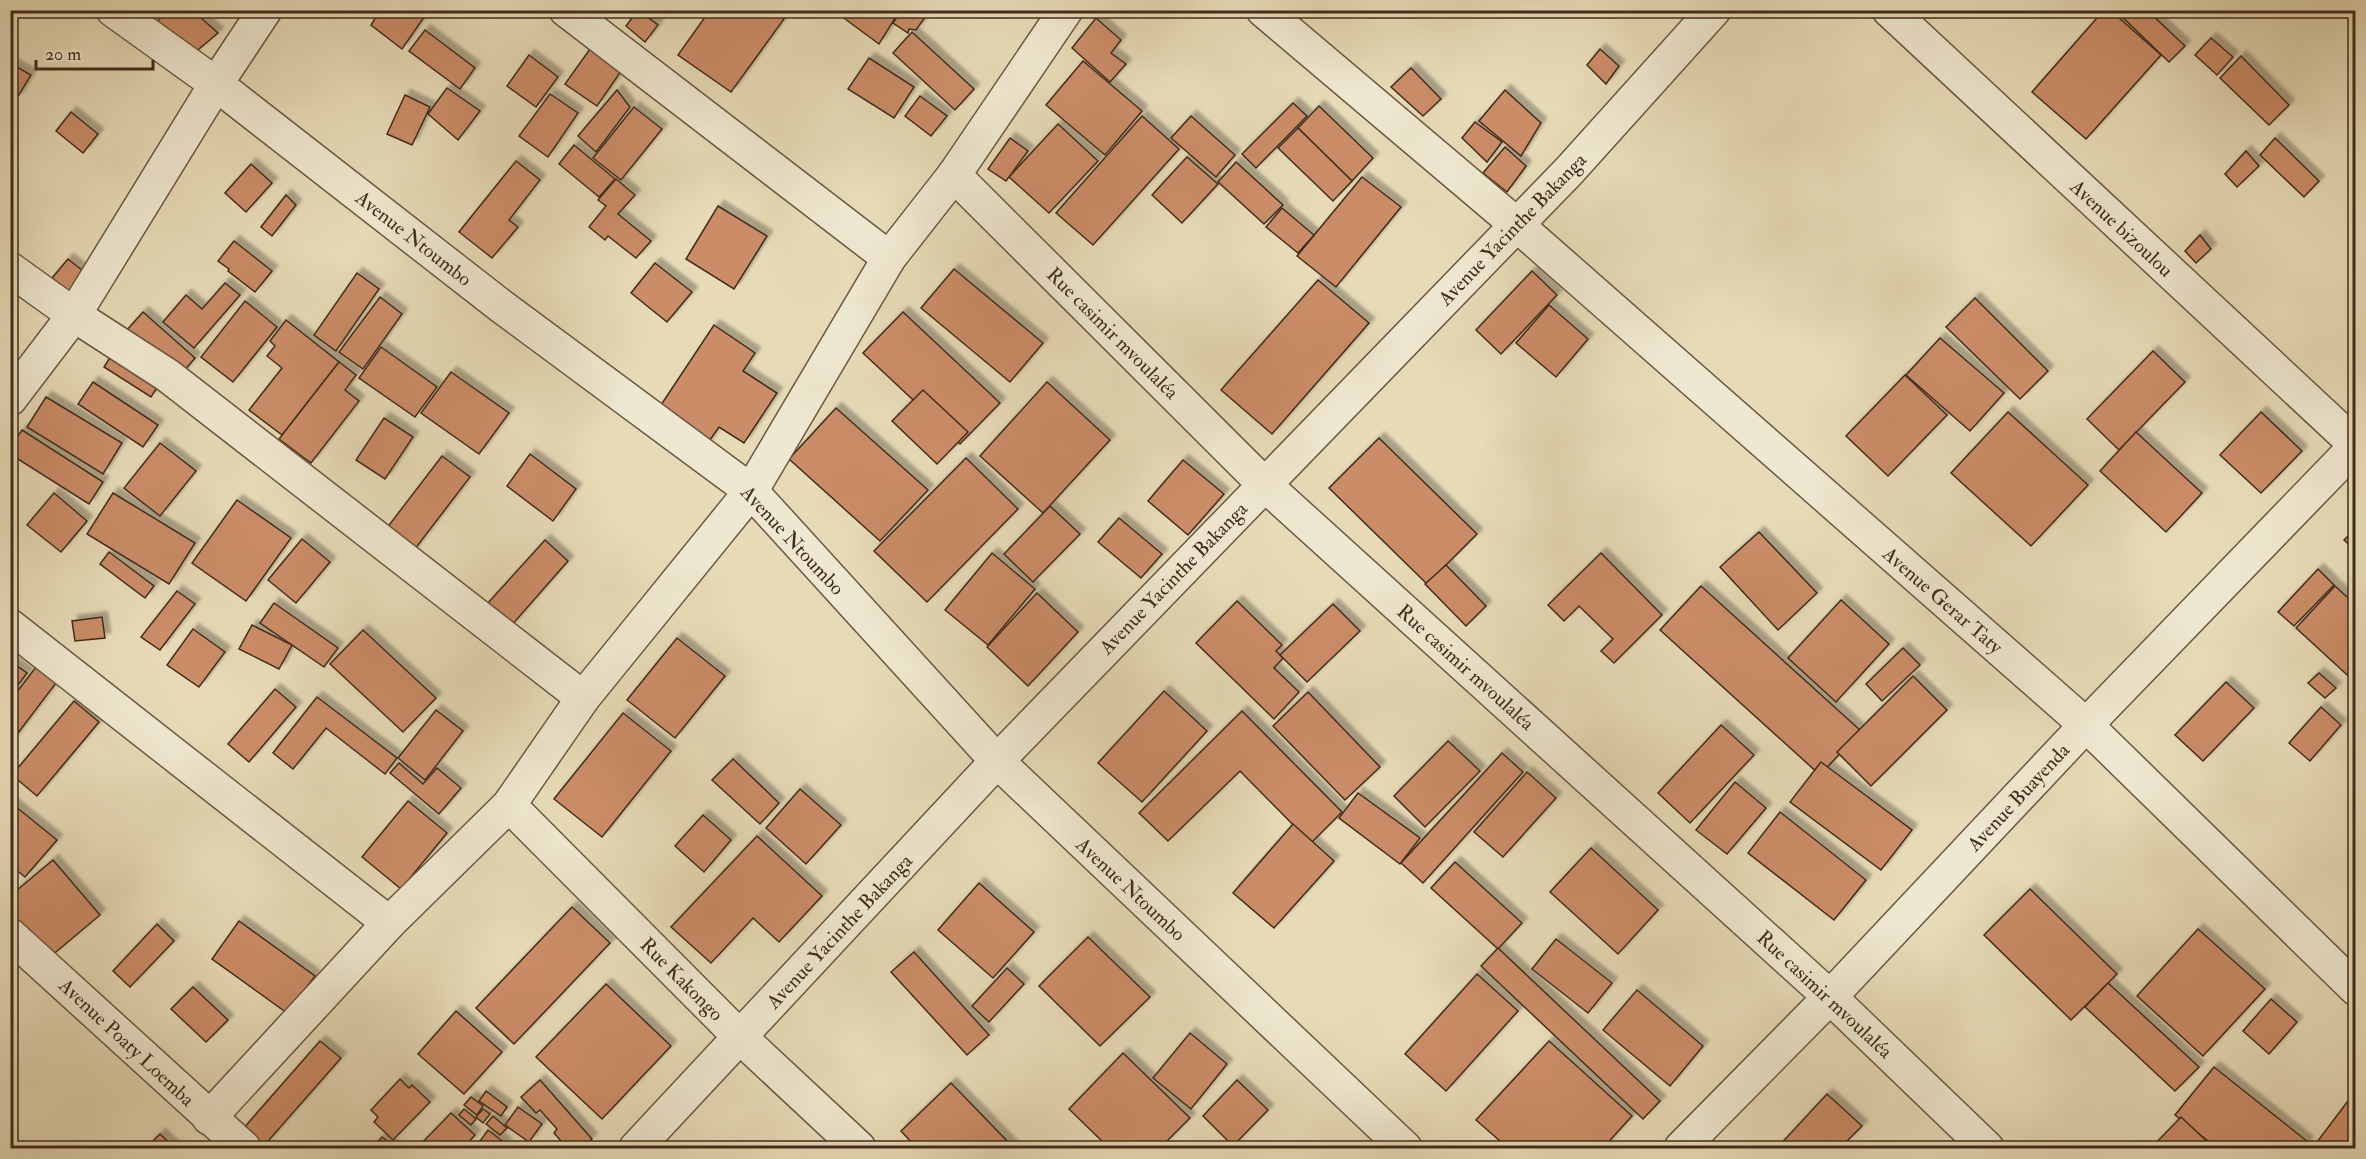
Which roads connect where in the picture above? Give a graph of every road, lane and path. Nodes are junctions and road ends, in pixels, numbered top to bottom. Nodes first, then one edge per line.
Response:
1 (113, 10) edge
2 (265, 10) edge
3 (566, 10) edge
4 (1263, 10) edge
5 (1714, 10) edge
6 (1888, 10) edge
7 (1056, 14) edge
8 (216, 84) junction
9 (954, 175) junction
10 (1517, 225) junction
11 (889, 258) junction
12 (10, 268) edge
13 (74, 315) junction
14 (10, 399) edge
15 (2355, 445) edge
16 (1264, 484) junction
17 (751, 491) junction
18 (10, 626) edge
19 (583, 699) junction
20 (2086, 725) junction
21 (997, 761) junction
22 (509, 805) junction
23 (389, 923) junction
24 (10, 935) edge
25 (2355, 989) edge
26 (1830, 997) junction
27 (740, 1037) junction
28 (209, 1118) junction
29 (244, 1149) edge
30 (636, 1149) edge
31 (859, 1149) edge
32 (1406, 1149) edge
33 (1681, 1149) edge
34 (1987, 1149) edge

1 - 8 street, Avenue Ntoumbo
2 - 8 street
3 - 11 street
4 - 10 street, Avenue Gerar Taty
5 - 10 street, Avenue Yacinthe Bakanga
6 - 15 street, Avenue bizoulou
7 - 9 street
8 - 13 street
8 - 17 street, Avenue Ntoumbo
9 - 11 street
9 - 16 street, Rue casimir mvoulaléa
10 - 16 street, Avenue Yacinthe Bakanga
10 - 20 street, Avenue Gerar Taty
11 - 17 street
12 - 13 street
13 - 14 street
13 - 19 street
15 - 20 street, Avenue Buayenda
16 - 21 street, Avenue Yacinthe Bakanga
16 - 26 street, Rue casimir mvoulaléa
17 - 19 street
17 - 21 street, Avenue Ntoumbo
18 - 23 street
19 - 22 street
20 - 25 street, Avenue Gerar Taty
20 - 26 street, Avenue Buayenda
21 - 27 street, Avenue Yacinthe Bakanga
21 - 32 street, Avenue Ntoumbo
22 - 23 street
22 - 27 street, Rue Kakongo
23 - 28 street
24 - 28 street, Avenue Poaty Loemba
26 - 33 street, Avenue Buayenda
26 - 34 street, Rue casimir mvoulaléa
27 - 30 street, Avenue Yacinthe Bakanga
27 - 31 street, Rue Kakongo
28 - 29 street, Avenue Poaty Loemba

